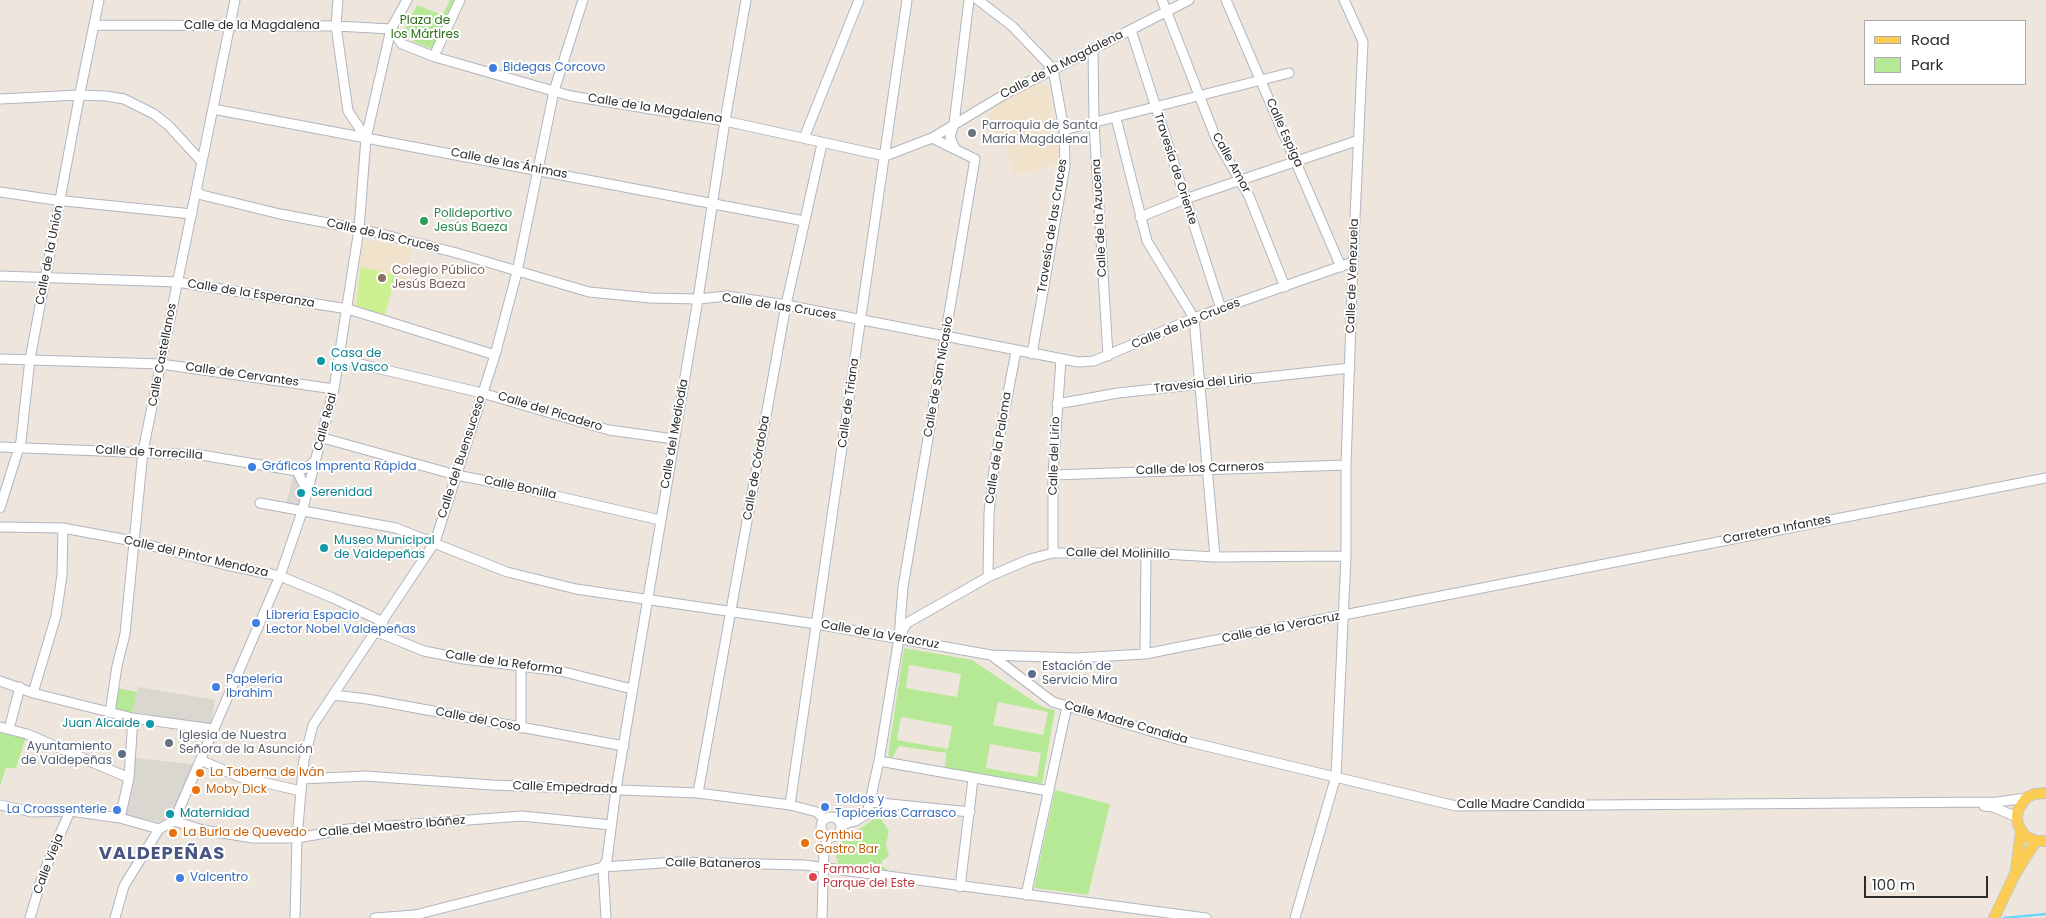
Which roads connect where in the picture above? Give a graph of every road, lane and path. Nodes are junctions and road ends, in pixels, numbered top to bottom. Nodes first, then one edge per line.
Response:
1 (99, 0) edge
2 (235, 0) edge
3 (338, 0) edge
4 (408, 0) edge
5 (460, 0) edge
6 (583, 0) edge
7 (746, 0) edge
8 (859, 0) edge
9 (907, 0) edge
10 (969, 0) edge
11 (978, 0) edge
12 (1162, 0) edge
13 (1190, 0) edge
14 (1226, 0) edge
15 (1344, 0) edge
16 (1167, 11) junction
17 (94, 25) junction
18 (229, 26) junction
19 (336, 26) junction
20 (392, 29) junction
21 (1131, 30) junction
22 (1093, 50) junction
23 (434, 56) junction
24 (1053, 69) junction
25 (1289, 73) dead end
26 (1261, 79) junction
27 (554, 91) junction
28 (79, 95) junction
29 (1199, 96) junction
30 (0, 97) edge
31 (1155, 108) junction
32 (213, 109) junction
33 (1116, 118) junction
34 (725, 121) junction
35 (1094, 123) junction
36 (954, 124) junction
37 (1064, 130) junction
38 (366, 138) junction
39 (804, 138) junction
40 (932, 138) junction
41 (1358, 140) junction
42 (822, 144) junction
43 (955, 149) junction
44 (885, 156) junction
45 (1296, 160) junction
46 (201, 161) junction
47 (537, 169) junction
48 (1240, 181) junction
49 (196, 191) junction
50 (0, 192) edge
51 (1185, 199) junction
52 (60, 200) junction
53 (712, 203) junction
54 (192, 214) junction
55 (1140, 217) junction
56 (804, 221) junction
57 (359, 229) junction
58 (1353, 262) junction
59 (1341, 267) junction
60 (517, 272) junction
61 (0, 276) edge
62 (46, 277) junction
63 (177, 282) junction
64 (1285, 286) junction
65 (698, 298) junction
66 (786, 305) junction
67 (348, 309) junction
68 (1221, 309) junction
69 (1194, 318) junction
70 (861, 320) junction
71 (946, 336) junction
72 (1016, 351) junction
73 (1032, 354) junction
74 (495, 355) junction
75 (1108, 356) junction
76 (0, 359) edge
77 (30, 359) junction
78 (339, 359) junction
79 (1061, 359) junction
80 (161, 364) junction
81 (1350, 368) junction
82 (1201, 385) junction
83 (334, 390) junction
84 (482, 393) junction
85 (1057, 404) junction
86 (322, 438) junction
87 (674, 439) junction
88 (20, 446) junction
89 (0, 447) edge
90 (143, 451) junction
91 (315, 461) junction
92 (1346, 465) junction
93 (1208, 469) junction
94 (297, 471) junction
95 (456, 475) junction
96 (1054, 475) junction
97 (2046, 478) edge
98 (307, 492) junction
99 (260, 502) dead end
100 (0, 508) edge
101 (302, 512) junction
102 (660, 520) junction
103 (0, 527) edge
104 (63, 528) junction
105 (132, 541) junction
106 (435, 542) junction
107 (1053, 553) junction
108 (1146, 553) junction
109 (1346, 556) junction
110 (1215, 557) junction
111 (280, 576) junction
112 (988, 577) junction
113 (1508, 583) joint
114 (648, 600) junction
115 (732, 611) junction
116 (1343, 617) junction
117 (904, 620) junction
118 (383, 622) junction
119 (816, 624) junction
120 (377, 632) junction
121 (899, 638) junction
122 (1145, 654) junction
123 (991, 655) junction
124 (521, 667) junction
125 (0, 681) edge
126 (20, 687) junction
127 (632, 689) junction
128 (33, 693) junction
129 (333, 695) junction
130 (1067, 706) junction
131 (110, 713) junction
132 (133, 718) junction
133 (5, 728) edge
134 (521, 728) junction
135 (213, 729) junction
136 (624, 746) junction
137 (879, 762) junction
138 (198, 764) junction
139 (1336, 776) junction
140 (129, 778) junction
141 (302, 779) junction
142 (973, 779) junction
143 (2046, 784) edge
144 (616, 789) junction
145 (301, 791) junction
146 (1049, 791) junction
147 (698, 793) junction
148 (2046, 793) edge
149 (2030, 796) junction
150 (870, 802) junction
151 (1959, 802) junction
152 (0, 805) edge
153 (790, 805) junction
154 (70, 811) junction
155 (970, 812) junction
156 (2017, 817) junction
157 (120, 818) junction
158 (824, 819) junction
159 (174, 821) junction
160 (611, 825) junction
161 (841, 825) junction
162 (159, 829) junction
163 (2021, 831) junction
164 (828, 837) junction
165 (297, 838) junction
166 (2041, 841) edge
167 (603, 868) junction
168 (823, 868) junction
169 (2015, 874) junction
170 (960, 888) junction
171 (1026, 896) junction
172 (415, 916) edge
173 (1994, 917) edge
174 (30, 918) edge
175 (115, 918) edge
176 (295, 918) edge
177 (374, 918) edge
178 (606, 918) edge
179 (822, 918) edge
180 (1206, 918) edge
181 (1296, 918) edge

1 - 17 street, Calle de la Unión
2 - 18 street, Calle Castellanos
3 - 19 street
4 - 20 street, Calle Real
5 - 23 street
6 - 27 street, Calle del Buensuceso
7 - 34 street, Calle del Mediodía
8 - 39 street
9 - 44 street, Calle de Triana
10 - 36 street
11 - 24 street
12 - 16 street, Calle Amor
13 - 16 street, Calle de la Magdalena
14 - 26 street, Calle Espiga
15 - 41 street, Calle de Venezuela
16 - 21 street, Calle de la Magdalena
16 - 29 street, Calle Amor
17 - 18 street, Calle de la Magdalena
17 - 28 street, Calle de la Unión
18 - 19 street, Calle de la Magdalena
18 - 32 street, Calle Castellanos
19 - 20 street, Calle de la Magdalena
19 - 38 street
20 - 23 street, Calle de la Magdalena
20 - 38 street, Calle Real
21 - 22 street, Calle de la Magdalena
21 - 31 street, Travesía de Oriente
22 - 24 street, Calle de la Magdalena
22 - 35 street, Calle de la Azucena
23 - 27 street, Calle de la Magdalena
24 - 36 street, Calle de la Magdalena
24 - 37 street, Travesía de las Cruces
25 - 26 street
26 - 29 street
26 - 45 street, Calle Espiga
27 - 34 street, Calle de la Magdalena
27 - 47 street, Calle del Buensuceso
28 - 30 street
28 - 46 street
28 - 52 street, Calle de la Unión
29 - 31 street
29 - 48 street, Calle Amor
31 - 33 street
31 - 51 street, Travesía de Oriente
32 - 38 street, Calle de las Ánimas
32 - 46 street, Calle Castellanos
33 - 35 street
33 - 55 street
34 - 39 street, Calle de la Magdalena
34 - 53 street, Calle del Mediodía
35 - 37 street
35 - 75 street, Calle de la Azucena
36 - 40 street, Calle de la Magdalena
36 - 43 street
37 - 73 street, Travesía de las Cruces
38 - 47 street, Calle de las Ánimas
38 - 57 street, Calle Real
39 - 42 street, Calle de la Magdalena
40 - 43 street
40 - 44 street, Calle de la Magdalena
41 - 45 street
41 - 58 street, Calle de Venezuela
42 - 44 street, Calle de la Magdalena
42 - 56 street, Calle de Córdoba
43 - 71 street, Calle de San Nicasio
44 - 70 street, Calle de Triana
45 - 48 street
45 - 59 street, Calle Espiga
46 - 49 street, Calle Castellanos
47 - 53 street, Calle de las Ánimas
47 - 60 street, Calle del Buensuceso
48 - 51 street
48 - 64 street, Calle Amor
49 - 54 street, Calle Castellanos
49 - 57 street, Calle de las Cruces
50 - 52 street
51 - 55 street
51 - 68 street, Travesía de Oriente
52 - 54 street
52 - 62 street, Calle de la Unión
53 - 56 street, Calle de las Ánimas
53 - 65 street, Calle del Mediodía
54 - 63 street, Calle Castellanos
55 - 69 street
56 - 66 street, Calle de Córdoba
57 - 60 street, Calle de las Cruces
57 - 67 street, Calle Real
58 - 59 street, Calle de las Cruces
58 - 81 street, Calle de Venezuela
59 - 64 street, Calle de las Cruces
60 - 65 street, Calle de las Cruces
60 - 74 street, Calle del Buensuceso
61 - 62 street, Calle de la Esperanza
62 - 63 street, Calle de la Esperanza
62 - 77 street, Calle de la Unión
63 - 67 street, Calle de la Esperanza
63 - 80 street, Calle Castellanos
64 - 68 street, Calle de las Cruces
65 - 66 street, Calle de las Cruces
65 - 87 street, Calle del Mediodía
66 - 70 street, Calle de las Cruces
66 - 115 street, Calle de Córdoba
67 - 74 street, Calle de la Esperanza
67 - 78 street, Calle Real
68 - 69 street, Calle de las Cruces
69 - 75 street, Calle de las Cruces
69 - 82 street
70 - 71 street, Calle de las Cruces
70 - 119 street, Calle de Triana
71 - 72 street, Calle de las Cruces
71 - 117 street, Calle de San Nicasio
72 - 73 street, Calle de las Cruces
72 - 112 street, Calle de la Paloma
73 - 79 street, Calle de las Cruces
74 - 84 street, Calle del Buensuceso
75 - 79 street, Calle de las Cruces
76 - 77 street, Calle de Cervantes
77 - 80 street, Calle de Cervantes
77 - 88 street, Calle de la Unión
78 - 83 street, Calle Real
78 - 84 street, Calle del Picadero
79 - 85 street, Calle del Lirio
80 - 83 street, Calle de Cervantes
80 - 90 street, Calle Castellanos
81 - 82 street, Travesía del Lirio
81 - 92 street, Calle de Venezuela
82 - 85 street, Travesía del Lirio
82 - 93 street
83 - 86 street, Calle Real
84 - 87 street, Calle del Picadero
84 - 95 street, Calle del Buensuceso
85 - 96 street, Calle del Lirio
86 - 91 street, Calle Real
86 - 95 street, Calle Bonilla
87 - 102 street, Calle del Mediodía
88 - 89 street, Calle de Torrecilla
88 - 90 street, Calle de Torrecilla
88 - 100 street, Calle de la Unión
90 - 94 street, Calle de Torrecilla
90 - 105 street, Calle Castellanos
91 - 94 street
91 - 98 street, Calle Real
92 - 93 street, Calle de los Carneros
92 - 109 street, Calle de Venezuela
93 - 96 street, Calle de los Carneros
93 - 110 street
94 - 98 street
95 - 102 street, Calle Bonilla
95 - 106 street, Calle del Buensuceso
96 - 107 street, Calle del Lirio
97 - 113 street, Carretera Infantes
98 - 101 street, Calle Real
99 - 101 street, Calle de la Veracruz
101 - 106 street, Calle de la Veracruz
101 - 111 street, Calle Real
102 - 114 street, Calle del Mediodía
103 - 104 street, Calle del Pintor Mendoza
104 - 105 street, Calle del Pintor Mendoza
104 - 128 street
105 - 111 street, Calle del Pintor Mendoza
105 - 131 street, Calle Castellanos
106 - 114 street, Calle de la Veracruz
106 - 118 street, Calle del Buensuceso
107 - 108 street, Calle del Molinillo
107 - 112 street, Calle del Molinillo
108 - 110 street, Calle del Molinillo
108 - 122 street
109 - 110 street, Calle del Molinillo
109 - 116 street, Calle de Venezuela
111 - 118 street, Calle del Pintor Mendoza
111 - 135 street, Calle Real
112 - 117 street, Calle del Molinillo
113 - 116 street, Calle de la Veracruz
114 - 115 street, Calle de la Veracruz
114 - 127 street, Calle del Mediodía
115 - 119 street, Calle de la Veracruz
115 - 147 street, Calle de Córdoba
116 - 122 street, Calle de la Veracruz
116 - 139 street, Calle de Venezuela
117 - 121 street
118 - 120 street, Calle del Buensuceso
119 - 121 street, Calle de la Veracruz
119 - 153 street, Calle de Triana
120 - 124 street, Calle de la Reforma
120 - 129 street, Calle del Buensuceso
121 - 123 street, Calle de la Veracruz
121 - 137 street
122 - 123 street, Calle de la Veracruz
123 - 130 street, Calle Madre Candida
124 - 127 street, Calle de la Reforma
124 - 134 street
125 - 126 street
126 - 128 street
126 - 133 street
127 - 136 street, Calle del Mediodía
128 - 131 street
129 - 134 street, Calle del Coso
129 - 141 street, Calle del Buensuceso
130 - 139 street, Calle Madre Candida
130 - 146 street
131 - 132 street
132 - 135 street
132 - 140 street
133 - 140 street
134 - 136 street, Calle del Coso
135 - 138 street, Calle Real
136 - 144 street, Calle del Mediodía
137 - 142 street
137 - 150 street
138 - 145 street
138 - 159 street, Calle Real
139 - 151 street, Calle Madre Candida
139 - 181 street, Calle de Venezuela
140 - 157 street
141 - 144 street, Calle Empedrada
141 - 145 street, Calle del Buensuceso
142 - 146 street
142 - 155 street
143 - 149 main road
144 - 147 street, Calle Empedrada
144 - 160 street, Calle del Mediodía
145 - 165 street, Calle del Buensuceso
146 - 171 street
147 - 153 street, Calle Empedrada
148 - 149 main road
149 - 151 street, Calle Madre Candida
149 - 156 main road
150 - 155 street
150 - 161 street
151 - 156 street, Calle Madre Candida
152 - 154 street
153 - 158 street, Calle Empedrada
154 - 157 street
154 - 174 street, Calle Vieja
155 - 170 street
156 - 163 main road
157 - 162 street
158 - 161 street
158 - 164 street
159 - 162 street
159 - 165 street, Calle del Maestro Ibáñez
160 - 165 street, Calle del Maestro Ibáñez
160 - 167 street, Calle del Mediodía
161 - 164 street
162 - 175 street
163 - 166 main road
163 - 169 main road
164 - 168 street
165 - 176 street, Calle del Buensuceso
166 - 169 main road
167 - 168 street, Calle Bataneros
167 - 172 street, Calle Bataneros
167 - 178 street, Calle del Mediodía
168 - 170 street, Calle Bataneros
168 - 179 street
169 - 173 main road
170 - 171 street, Calle Bataneros
171 - 180 street, Calle Bataneros
172 - 177 street, Calle Bataneros

